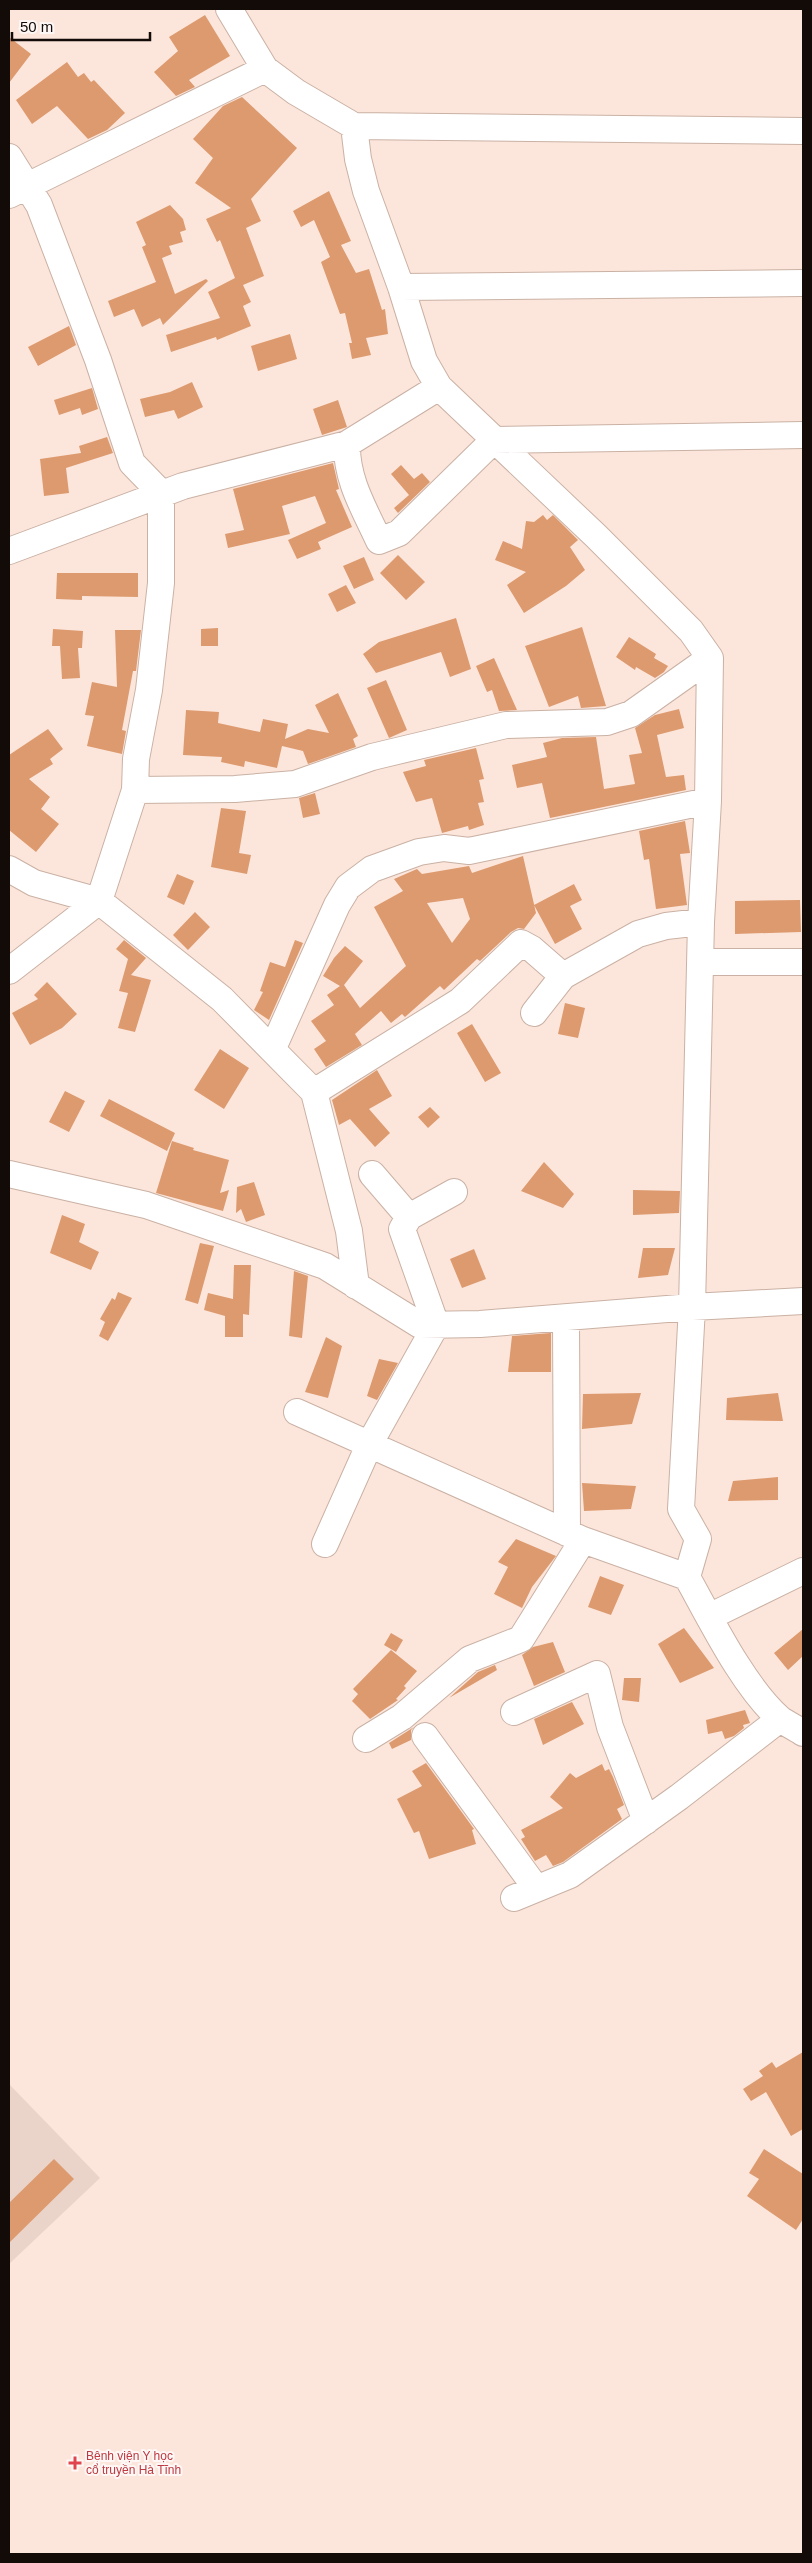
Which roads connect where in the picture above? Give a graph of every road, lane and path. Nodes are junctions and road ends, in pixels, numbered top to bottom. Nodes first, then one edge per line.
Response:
1 (229, 9) edge
2 (265, 69) junction
3 (354, 126) junction
4 (803, 131) edge
5 (9, 157) edge
6 (18, 191) edge
7 (803, 282) edge
8 (401, 287) junction
9 (439, 387) junction
10 (803, 435) edge
11 (494, 440) junction
12 (347, 444) junction
13 (160, 494) junction
14 (9, 550) edge
15 (710, 658) junction
16 (135, 790) junction
17 (708, 801) junction
18 (9, 869) edge
19 (99, 901) junction
20 (701, 922) junction
21 (701, 962) junction
22 (803, 962) edge
23 (9, 971) edge
24 (563, 976) junction
25 (534, 1013) dead end
26 (273, 1048) junction
27 (314, 1092) junction
28 (9, 1174) edge
29 (372, 1174) dead end
30 (454, 1192) dead end
31 (409, 1217) junction
32 (356, 1286) junction
33 (803, 1301) edge
34 (692, 1307) junction
35 (566, 1318) junction
36 (436, 1325) junction
37 (297, 1412) dead end
38 (370, 1443) junction
39 (575, 1536) junction
40 (325, 1544) dead end
41 (803, 1571) edge
42 (687, 1577) junction
43 (709, 1617) junction
44 (514, 1712) dead end
45 (780, 1719) junction
46 (803, 1732) edge
47 (425, 1736) dead end
48 (366, 1739) dead end
49 (646, 1821) junction

1 - 2 street
2 - 3 street
2 - 6 street
3 - 4 street
3 - 8 street
5 - 6 street
6 - 13 street
7 - 8 street
8 - 9 street
9 - 11 street
9 - 12 street
10 - 11 street
11 - 12 street
11 - 15 street
12 - 13 street
13 - 14 street
13 - 16 street
15 - 16 street
15 - 17 street
16 - 19 street
17 - 20 street
17 - 26 street
18 - 19 street
19 - 23 street
19 - 26 street
20 - 21 street
20 - 24 street
21 - 22 street
21 - 34 street
24 - 25 street
24 - 27 street
26 - 27 street
27 - 32 street
28 - 32 street
29 - 31 street
30 - 31 street
31 - 36 street
32 - 36 street
33 - 34 street
34 - 35 street
34 - 42 street
35 - 36 street
35 - 39 street
36 - 38 street
37 - 38 street
38 - 39 street
38 - 40 street
39 - 42 street
39 - 48 street
41 - 43 street
42 - 43 street
43 - 45 street
44 - 49 street
45 - 46 street
45 - 49 street
47 - 49 street

